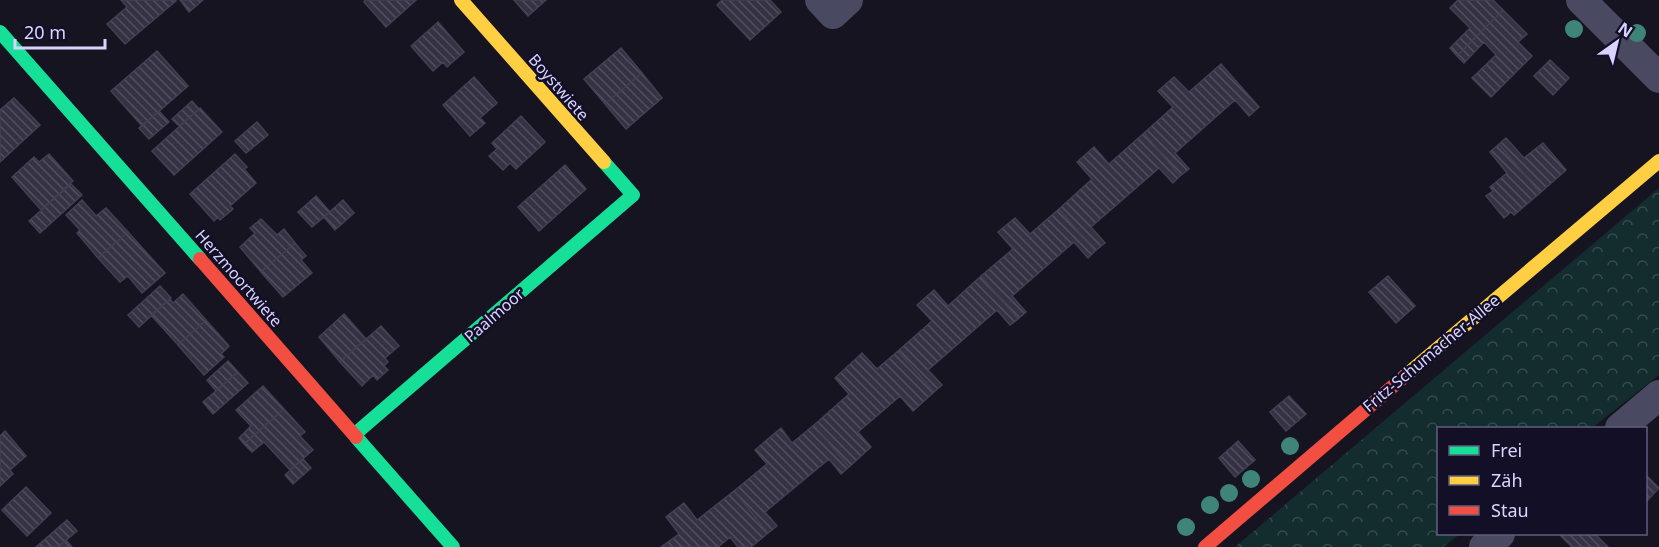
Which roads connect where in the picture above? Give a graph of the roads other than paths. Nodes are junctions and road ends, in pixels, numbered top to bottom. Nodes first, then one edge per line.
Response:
1 (461, 0) edge
2 (1581, 0) edge
3 (0, 32) edge
4 (1659, 78) edge
5 (1659, 161) edge
6 (633, 195) joint
7 (1659, 395) edge
8 (1622, 427) edge
9 (355, 434) junction
10 (1499, 535) edge
11 (453, 547) edge
12 (1205, 547) edge
13 (1484, 547) edge

1 - 6 street, Boystwiete
2 - 4 street
3 - 9 street, Herzmoortwiete
5 - 12 street, Fritz-Schumacher-Allee
6 - 9 street, Paalmoor
7 - 8 street
9 - 11 street, Herzmoortwiete
10 - 13 street

